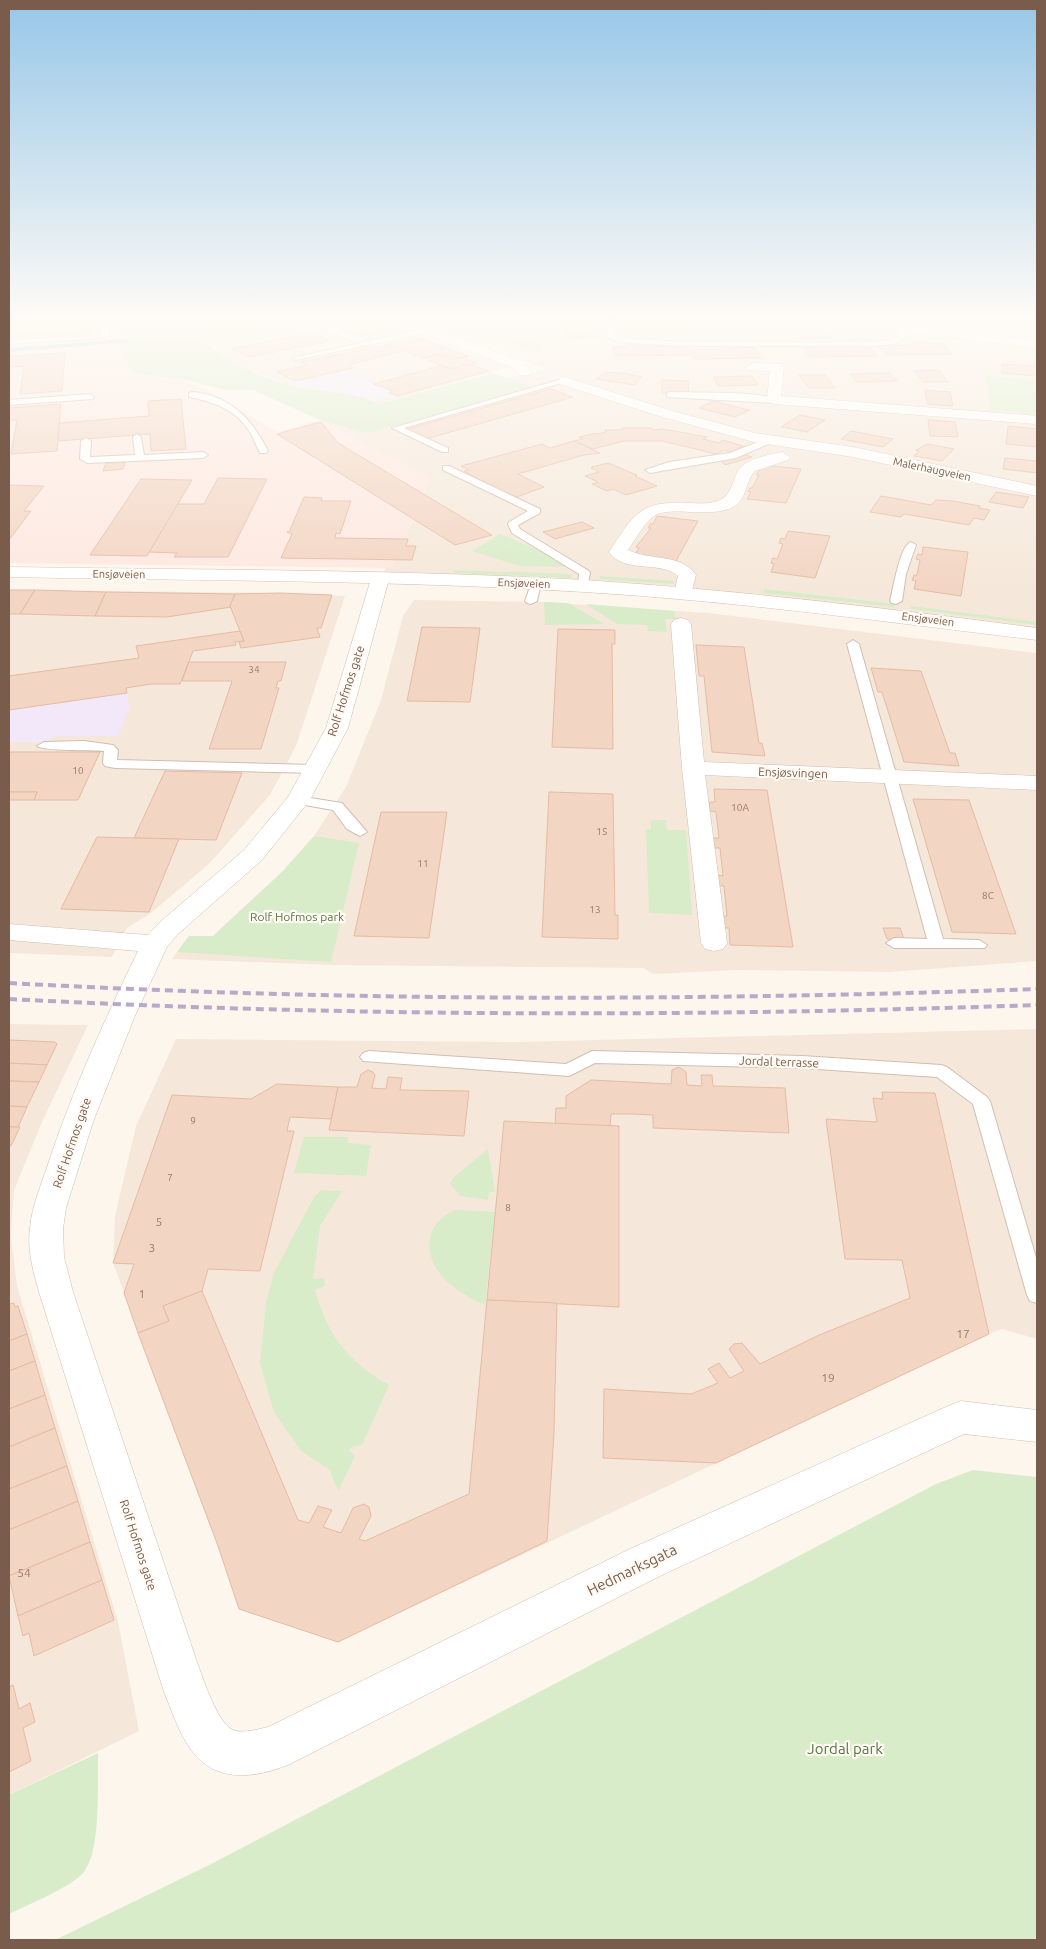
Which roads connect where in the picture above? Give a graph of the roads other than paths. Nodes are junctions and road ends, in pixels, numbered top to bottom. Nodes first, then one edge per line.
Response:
1 (227, 407) edge
2 (472, 407) edge
3 (645, 407) edge
4 (865, 407) edge
5 (1037, 420) edge
6 (137, 437) dead end
7 (770, 440) junction
8 (86, 441) dead end
9 (445, 450) dead end
10 (263, 451) dead end
11 (203, 455) dead end
12 (140, 457) junction
13 (782, 457) dead end
14 (446, 468) dead end
15 (650, 470) dead end
16 (1037, 491) edge
17 (911, 545) dead end
18 (9, 572) edge
19 (380, 579) junction
20 (583, 586) junction
21 (683, 593) junction
22 (896, 601) dead end
23 (681, 624) dead end
24 (1037, 634) edge
25 (853, 644) dead end
26 (44, 746) dead end
27 (693, 768) junction
28 (316, 769) junction
29 (889, 777) junction
30 (1037, 783) edge
31 (298, 800) junction
32 (360, 832) dead end
33 (9, 932) edge
34 (714, 943) dead end
35 (155, 944) junction
36 (894, 944) dead end
37 (936, 944) junction
38 (979, 945) dead end
39 (369, 1057) dead end
40 (1037, 1295) edge
41 (1037, 1426) edge
42 (236, 1754) joint

1 - 10 lane
2 - 9 lane
3 - 7 street, Malerhaugveien
4 - 5 street
6 - 12 lane
7 - 15 lane
7 - 16 street, Malerhaugveien
8 - 12 lane
11 - 12 lane
13 - 21 street
14 - 20 lane
17 - 22 lane
18 - 19 street, Ensjøveien
19 - 20 street, Ensjøveien
19 - 28 street, Rolf Hofmos gate
20 - 21 street, Ensjøveien
21 - 24 street, Ensjøveien
23 - 27 street
25 - 29 lane
26 - 28 lane
27 - 29 street, Ensjøsvingen
27 - 34 street
28 - 31 street, Rolf Hofmos gate
29 - 30 street, Ensjøsvingen
29 - 37 lane
31 - 32 lane
31 - 35 street, Rolf Hofmos gate
33 - 35 street
35 - 42 street, Rolf Hofmos gate
36 - 37 lane
37 - 38 lane
39 - 40 lane, Jordal terrasse
41 - 42 street, Hedmarksgata

